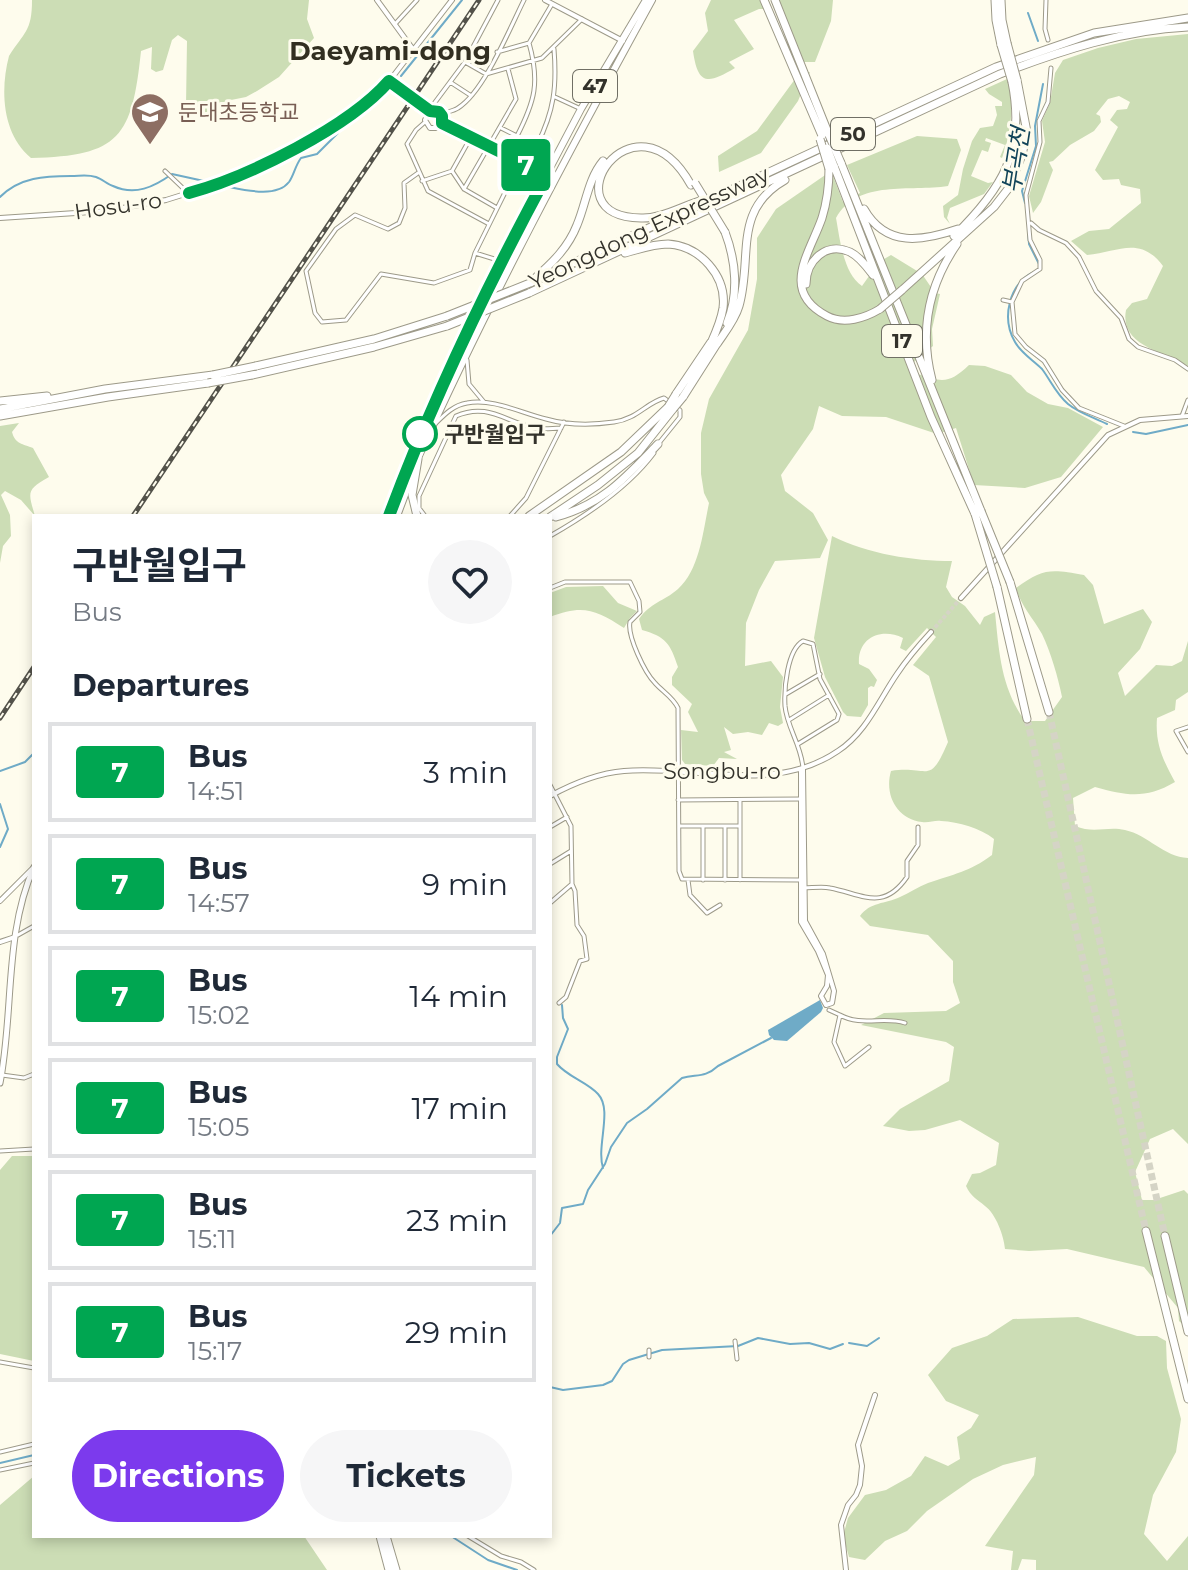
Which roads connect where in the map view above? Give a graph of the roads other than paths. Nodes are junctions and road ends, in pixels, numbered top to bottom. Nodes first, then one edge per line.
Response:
1 (377, 0) edge
2 (417, 0) edge
3 (452, 0) edge
4 (498, 0) edge
5 (524, 0) edge
6 (545, 0) edge
7 (652, 0) edge
8 (764, 0) edge
9 (775, 0) edge
10 (995, 0) edge
11 (1001, 0) edge
12 (1046, 0) edge
13 (412, 2) edge
14 (552, 4) junction
15 (1188, 18) edge
16 (582, 19) junction
17 (395, 24) junction
18 (1188, 27) edge
19 (1048, 40) dead end
20 (623, 41) junction
21 (529, 43) junction
22 (1004, 44) junction
23 (412, 48) junction
24 (554, 49) junction
25 (497, 52) junction
26 (465, 62) junction
27 (534, 62) junction
28 (1051, 68) dead end
29 (508, 69) junction
30 (486, 74) junction
31 (389, 81) junction
32 (450, 82) junction
33 (405, 92) tunnel mouth
34 (471, 95) junction
35 (554, 96) junction
36 (423, 104) tunnel mouth
37 (581, 109) junction
38 (430, 110) junction
39 (441, 114) junction
40 (425, 122) junction
41 (442, 123) junction
42 (501, 128) junction
43 (517, 136) junction
44 (471, 137) junction
45 (824, 138) junction
46 (530, 142) junction
47 (491, 147) junction
48 (828, 156) junction
49 (521, 162) junction
50 (835, 166) junction
51 (165, 171) dead end
52 (452, 171) junction
53 (418, 173) junction
54 (551, 177) junction
55 (422, 181) junction
56 (693, 184) junction
57 (851, 186) junction
58 (464, 189) junction
59 (189, 193) junction
60 (721, 197) junction
61 (497, 208) junction
62 (0, 218) edge
63 (1030, 221) junction
64 (489, 224) junction
65 (963, 230) junction
66 (475, 253) junction
67 (501, 261) junction
68 (596, 262) junction
69 (530, 283) junction
70 (880, 283) junction
71 (1003, 300) dead end
72 (1012, 302) junction
73 (879, 307) junction
74 (714, 344) junction
75 (468, 347) junction
76 (1188, 369) edge
77 (105, 389) junction
78 (1188, 400) edge
79 (0, 401) edge
80 (484, 402) junction
81 (670, 408) junction
82 (0, 409) edge
83 (940, 409) junction
84 (0, 416) edge
85 (1185, 416) edge
86 (564, 422) junction
87 (433, 425) junction
88 (1124, 426) junction
89 (561, 428) junction
90 (658, 444) junction
91 (418, 459) junction
92 (978, 513) junction
93 (390, 514) edge
94 (398, 514) edge
95 (417, 514) edge
96 (424, 514) edge
97 (512, 514) edge
98 (532, 514) edge
99 (552, 517) edge
100 (552, 517) edge
101 (552, 535) edge
102 (552, 587) edge
103 (961, 598) tunnel mouth
104 (931, 632) tunnel mouth
105 (820, 674) junction
106 (786, 694) junction
107 (829, 695) junction
108 (1049, 712) tunnel mouth
109 (1027, 719) tunnel mouth
110 (789, 720) junction
111 (1188, 727) edge
112 (798, 744) junction
113 (1188, 752) edge
114 (802, 769) junction
115 (678, 772) junction
116 (553, 795) edge
117 (802, 799) junction
118 (678, 800) junction
119 (740, 800) junction
120 (567, 817) junction
121 (552, 826) edge
122 (679, 826) junction
123 (703, 826) junction
124 (725, 826) junction
125 (740, 826) junction
126 (918, 827) dead end
127 (571, 851) junction
128 (552, 863) edge
129 (32, 870) edge
130 (32, 872) edge
131 (688, 880) junction
132 (703, 880) junction
133 (725, 880) junction
134 (740, 880) junction
135 (802, 880) junction
136 (572, 884) junction
137 (804, 888) junction
138 (0, 901) edge
139 (552, 901) edge
140 (720, 905) dead end
141 (32, 927) edge
142 (15, 937) junction
143 (0, 942) edge
144 (559, 1003) dead end
145 (829, 1010) dead end
146 (840, 1015) junction
147 (905, 1023) dead end
148 (869, 1047) dead end
149 (2, 1075) edge
150 (32, 1075) edge
151 (0, 1083) edge
152 (32, 1149) edge
153 (0, 1151) edge
154 (1146, 1231) tunnel mouth
155 (1165, 1236) tunnel mouth
156 (1188, 1332) edge
157 (735, 1341) dead end
158 (649, 1350) dead end
159 (649, 1357) dead end
160 (737, 1359) dead end
161 (0, 1362) edge
162 (32, 1368) edge
163 (875, 1395) dead end
164 (1188, 1399) edge
165 (32, 1444) edge
166 (0, 1452) edge
167 (32, 1463) edge
168 (0, 1470) edge
169 (381, 1538) edge
170 (387, 1538) edge
171 (471, 1538) edge
172 (389, 1570) edge
173 (396, 1570) edge
174 (534, 1570) edge
175 (846, 1570) edge

1 - 17 street
2 - 13 street
3 - 23 street, Hosu-ro
4 - 26 street
5 - 25 street
6 - 14 street
7 - 20 main road, 47
7 - 54 main road, 47
8 - 45 highway, 17
9 - 45 highway, 17
10 - 22 highway
11 - 22 highway
12 - 19 street
13 - 17 street
14 - 16 street
14 - 21 street
15 - 60 highway, Yeongdong Expressway / 50
16 - 20 street
16 - 24 street
17 - 23 street
18 - 48 highway, Yeongdong Expressway / 50
20 - 37 main road, 47
21 - 25 street
21 - 27 street
22 - 65 highway, bridge
23 - 31 street, Hosu-ro
24 - 27 street
24 - 35 street
25 - 30 street
26 - 30 street
26 - 32 street
27 - 29 street
27 - 43 street
28 - 63 street
29 - 30 street
29 - 42 street
30 - 34 street
31 - 33 street
31 - 59 street, Hosu-ro
32 - 34 street
32 - 38 street
34 - 39 street
35 - 37 street
35 - 46 street
36 - 38 street
37 - 54 main road, 47
38 - 39 street
38 - 40 street
39 - 41 street
40 - 41 street
40 - 53 street
41 - 44 street
42 - 43 street
42 - 47 street
43 - 46 street
44 - 47 street
44 - 52 street
45 - 50 highway, 17, bridge
46 - 49 street
47 - 49 street
47 - 58 street
48 - 68 highway, Yeongdong Expressway / 50
48 - 74 highway
49 - 54 street
49 - 61 street
50 - 57 highway, 17
50 - 70 highway, 17
50 - 73 highway
51 - 59 street
52 - 55 street
52 - 58 street
53 - 55 street
53 - 66 street
54 - 67 main road, 47
54 - 75 main road, 47
55 - 64 street
56 - 60 highway
56 - 69 highway
56 - 74 highway, bridge
57 - 65 highway
57 - 83 highway, 17
58 - 61 street
59 - 62 street, Hosu-ro
60 - 69 highway, Yeongdong Expressway / 50
61 - 64 street
63 - 72 street
63 - 76 street
64 - 66 street
65 - 73 highway, bridge
65 - 83 highway
66 - 67 street
67 - 93 main road, 47
68 - 74 highway
68 - 84 highway, Yeongdong Expressway / 50, bridge
69 - 77 highway, Yeongdong Expressway / 50, bridge
70 - 73 highway
70 - 92 highway, 17
71 - 72 street
72 - 88 street
74 - 81 highway, bridge
75 - 80 street
75 - 87 main road, 47
77 - 79 highway
77 - 82 highway, Yeongdong Expressway / 50
78 - 85 street
80 - 86 street
80 - 87 street
81 - 98 highway
81 - 99 highway
83 - 92 highway, 17
85 - 88 street
86 - 89 street
86 - 90 street
87 - 91 main road, 47
88 - 103 street
89 - 96 street
89 - 97 street
90 - 100 highway
90 - 101 street
91 - 94 main road, 47
91 - 95 highway
92 - 108 highway, 17, bridge
92 - 109 highway, 17, bridge
102 - 115 street
104 - 114 street, Songbu-ro
105 - 106 street
105 - 106 street
105 - 107 street
106 - 110 street
107 - 110 street
107 - 112 street
110 - 112 street
111 - 113 street
112 - 114 street
114 - 115 street, Songbu-ro
114 - 117 street
115 - 116 street, Songbu-ro
115 - 118 street
116 - 120 street
117 - 119 street
117 - 135 street
118 - 119 street
118 - 122 street
119 - 125 street
120 - 121 street
120 - 127 street
122 - 123 street
122 - 131 street
123 - 124 street
123 - 132 street
124 - 125 street
124 - 133 street
125 - 134 street
126 - 137 street
127 - 128 street
127 - 136 street
129 - 138 street
130 - 142 main road
131 - 132 street
131 - 140 street
132 - 133 street
133 - 134 street
134 - 135 street
135 - 137 street
135 - 137 street
136 - 139 street
136 - 144 street
141 - 142 street
142 - 143 street
142 - 149 main road
145 - 146 street
146 - 147 street
146 - 148 street
149 - 150 street
149 - 151 main road
152 - 153 street
154 - 164 highway
155 - 156 highway
157 - 160 street
158 - 159 street
161 - 162 street
163 - 175 street
165 - 166 street
167 - 168 street
169 - 172 highway
170 - 173 highway
171 - 174 street

